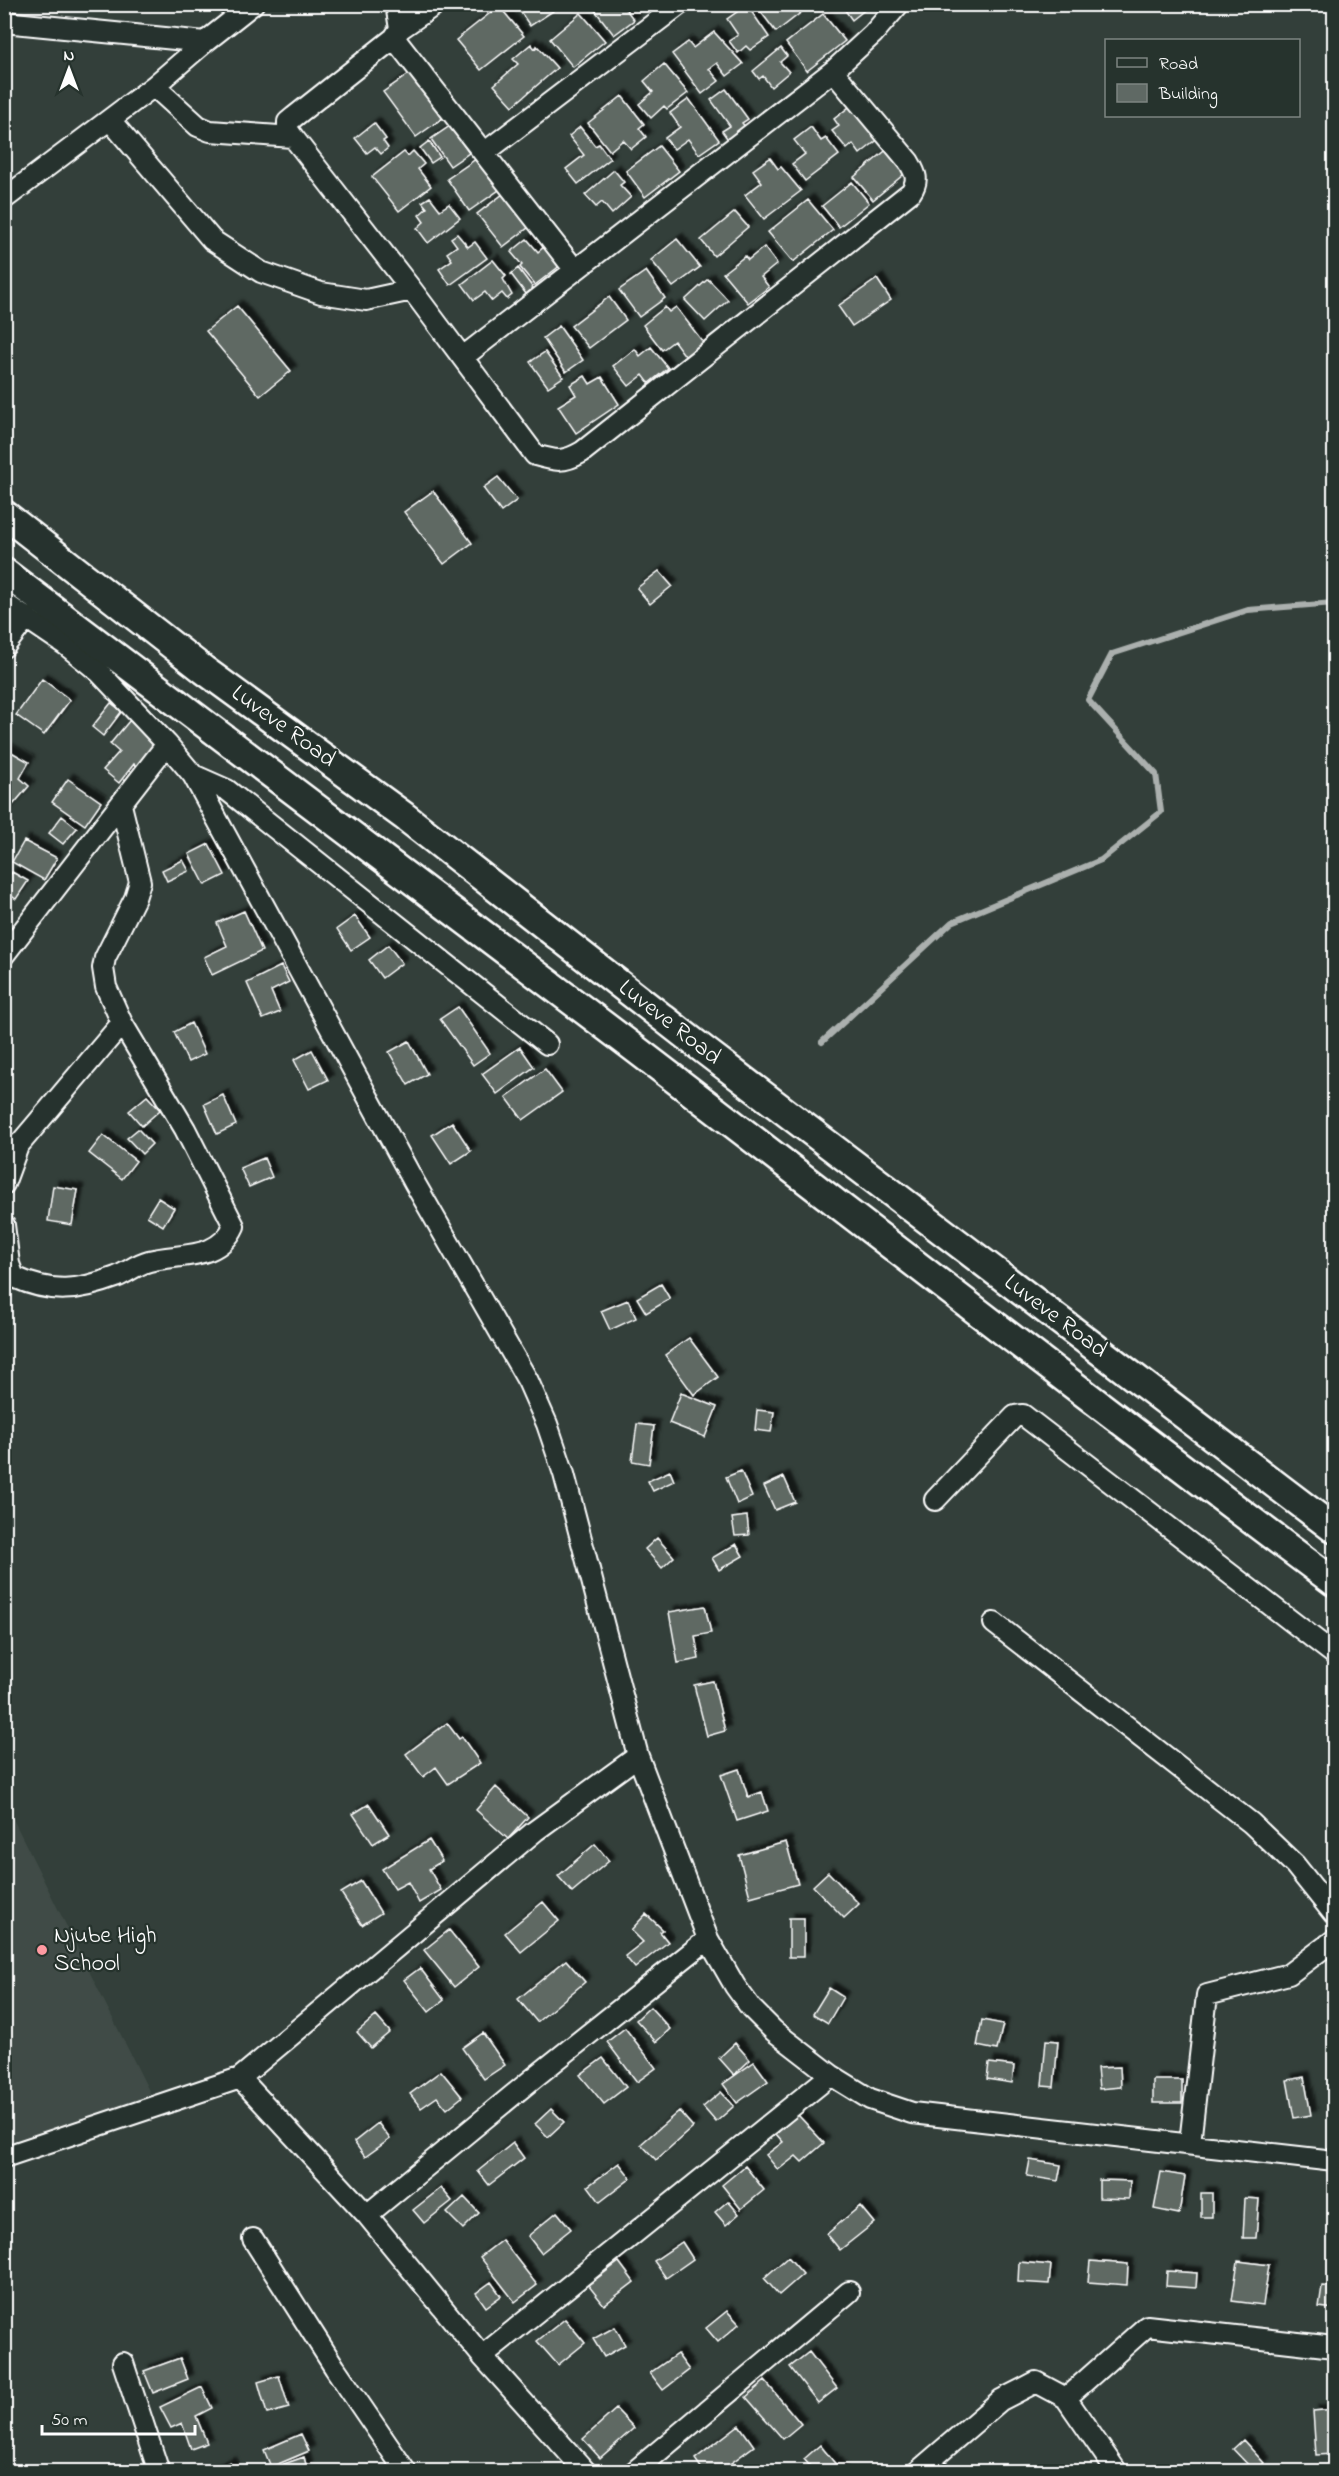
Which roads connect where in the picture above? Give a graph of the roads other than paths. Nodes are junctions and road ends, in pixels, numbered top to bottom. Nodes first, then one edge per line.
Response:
1 (253, 4) edge
2 (396, 4) edge
3 (436, 4) edge
4 (680, 4) edge
5 (899, 4) edge
6 (4, 21) edge
7 (397, 34) junction
8 (205, 42) junction
9 (833, 71) junction
10 (154, 86) junction
11 (110, 120) junction
12 (293, 136) junction
13 (484, 153) junction
14 (4, 199) edge
15 (575, 270) junction
16 (412, 290) junction
17 (463, 357) junction
18 (4, 514) edge
19 (4, 572) edge
20 (4, 603) edge
21 (27, 617) junction
22 (4, 647) edge
23 (167, 744) junction
24 (193, 775) junction
25 (121, 806) junction
26 (4, 955) edge
27 (122, 1023) junction
28 (547, 1044) dead end
29 (11, 1146) edge
30 (4, 1184) edge
31 (4, 1225) edge
32 (935, 1500) dead end
33 (1335, 1529) edge
34 (1335, 1582) edge
35 (994, 1623) dead end
36 (1335, 1654) edge
37 (638, 1756) junction
38 (1335, 1914) edge
39 (708, 1939) junction
40 (1335, 1940) edge
41 (831, 2075) junction
42 (240, 2078) junction
43 (1190, 2143) junction
44 (4, 2157) edge
45 (1335, 2161) edge
46 (367, 2215) junction
47 (253, 2239) dead end
48 (849, 2292) dead end
49 (1335, 2347) edge
50 (482, 2356) junction
51 (123, 2363) dead end
52 (1066, 2398) junction
53 (159, 2472) edge
54 (406, 2472) edge
55 (586, 2472) edge
56 (634, 2472) edge
57 (917, 2472) edge
58 (1117, 2472) edge

1 - 8 street
2 - 7 street
3 - 7 street
4 - 13 street
5 - 9 street
6 - 8 street
7 - 12 street
7 - 13 street
8 - 10 street
9 - 15 street
9 - 17 street
10 - 11 street
10 - 12 street
11 - 14 street
11 - 16 street
12 - 16 street
13 - 15 street
15 - 17 street
16 - 17 street
18 - 33 street, Luveve Road
19 - 34 street, Luveve Road
20 - 21 street
21 - 22 street
21 - 23 street
23 - 24 street
23 - 25 street
24 - 28 street
24 - 37 street
25 - 26 street
25 - 27 street
27 - 29 street
27 - 31 street
29 - 30 street
32 - 36 street
35 - 38 street
37 - 39 street
37 - 42 street
39 - 41 street
39 - 46 street
40 - 43 street
41 - 43 street
41 - 50 street
42 - 44 street
42 - 46 street
43 - 45 street
46 - 50 street
47 - 54 street
48 - 56 street
49 - 52 street
50 - 55 street
51 - 53 street
52 - 57 street
52 - 58 street

